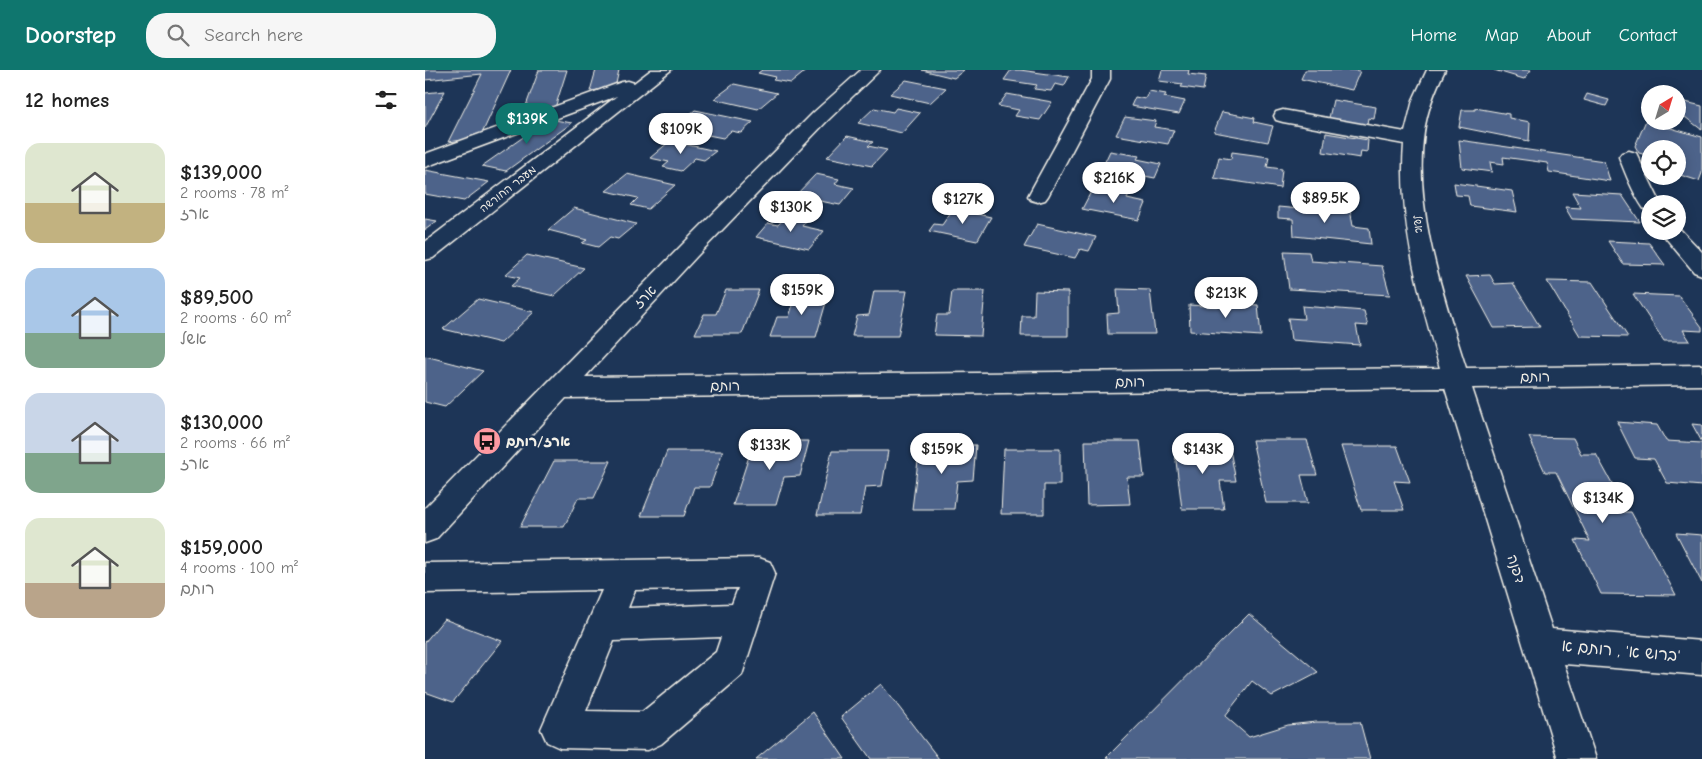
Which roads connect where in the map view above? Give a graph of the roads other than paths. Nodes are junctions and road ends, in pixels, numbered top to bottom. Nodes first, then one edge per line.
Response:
1 (871, 70) edge
2 (1101, 70) edge
3 (1436, 70) edge
4 (659, 73) edge
5 (1283, 116) dead end
6 (1415, 140) junction
7 (1629, 157) dead end
8 (425, 161) edge
9 (1646, 195) edge
10 (1038, 196) dead end
11 (1679, 240) edge
12 (425, 253) edge
13 (1702, 268) edge
14 (1702, 375) edge
15 (1455, 379) junction
16 (558, 388) junction
17 (425, 529) edge
18 (625, 575) junction
19 (425, 578) edge
20 (744, 620) junction
21 (604, 626) junction
22 (1540, 645) junction
23 (1702, 658) edge
24 (1577, 759) edge

1 - 16 street, ארז
2 - 10 street
3 - 6 street, אשל
4 - 8 street
4 - 12 street, מעבר החורשה
5 - 6 street
6 - 15 street, אשל
7 - 9 street
11 - 13 street
14 - 15 street, רותם
15 - 16 street, רותם
15 - 22 street, דפנה
16 - 17 street, ארז
18 - 19 street
18 - 20 street
18 - 21 street
20 - 21 street
20 - 21 street
22 - 23 street, ברוש א' , רותם א'
22 - 24 street, דפנה

